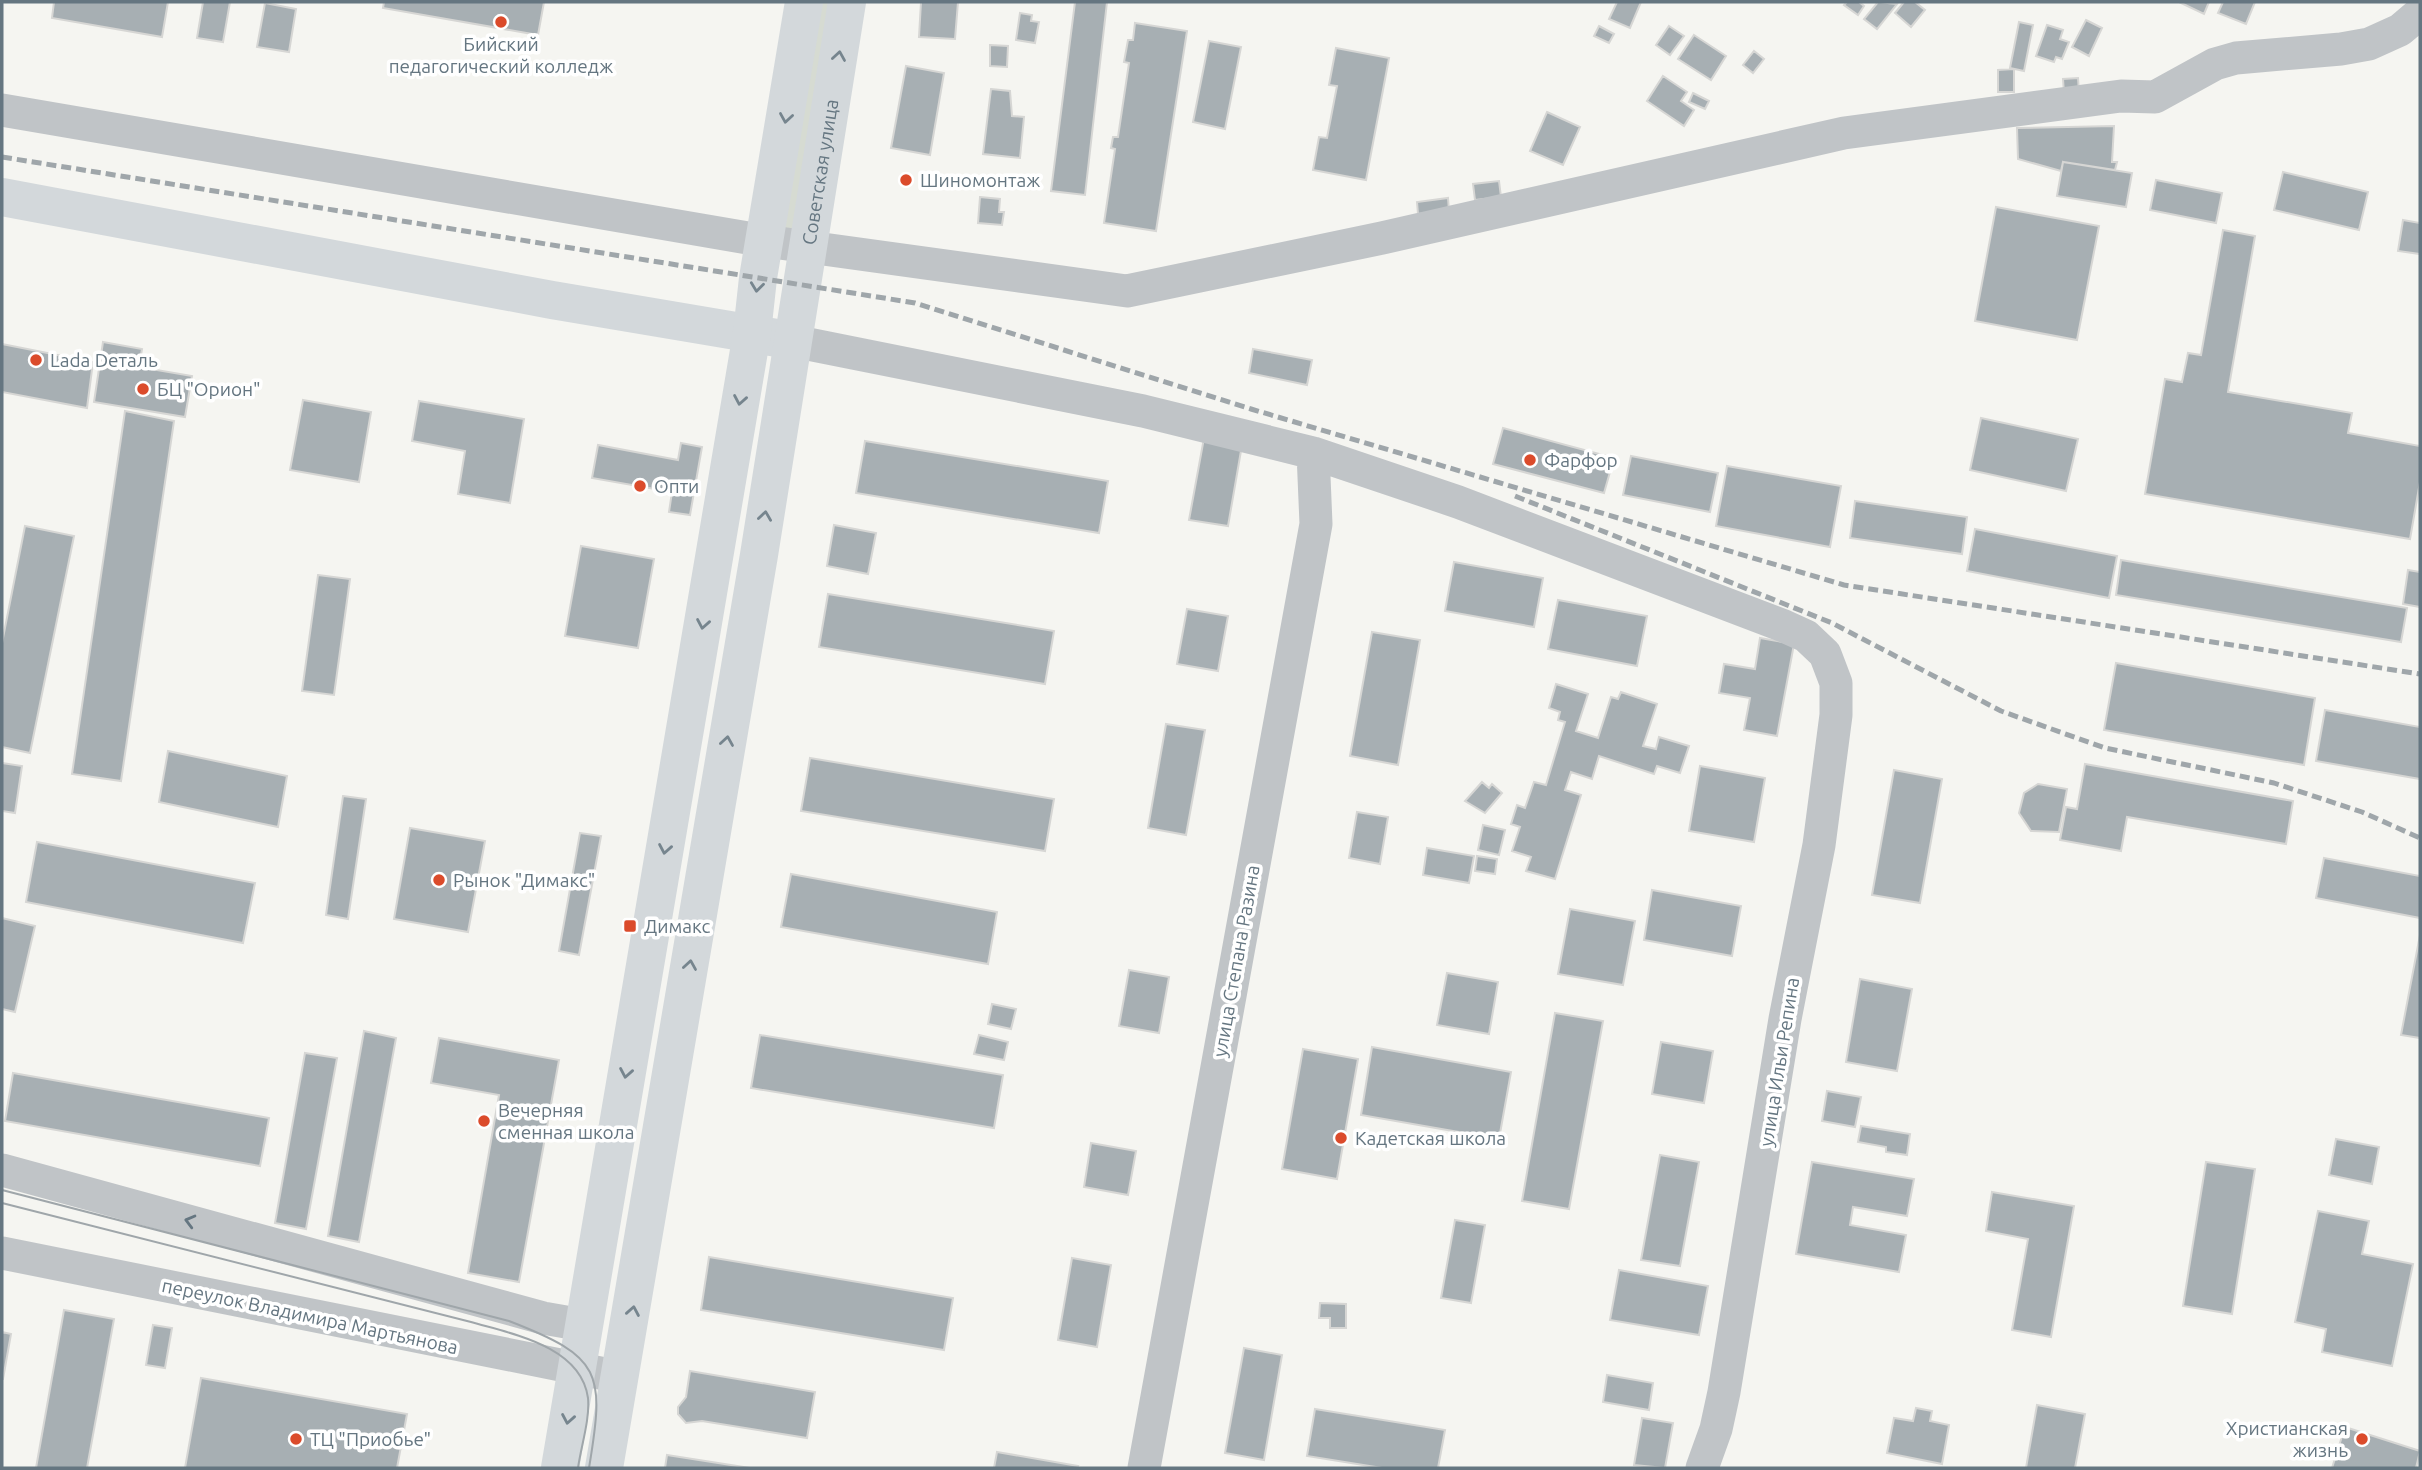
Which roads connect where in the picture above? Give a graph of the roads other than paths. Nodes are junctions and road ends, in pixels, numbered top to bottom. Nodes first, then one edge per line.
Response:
1 (804, 2) edge
2 (847, 2) edge
3 (2420, 13) edge
4 (2, 110) edge
5 (2, 197) edge
6 (765, 241) junction
7 (809, 246) junction
8 (752, 333) junction
9 (793, 341) junction
10 (1313, 453) junction
11 (716, 544) junction
12 (759, 555) junction
13 (638, 1007) junction
14 (682, 1016) junction
15 (2, 1170) edge
16 (2, 1253) edge
17 (583, 1325) junction
18 (576, 1369) junction
19 (620, 1377) junction
20 (560, 1468) edge
21 (604, 1468) edge
22 (1144, 1468) edge
23 (1702, 1468) edge

1 -> 6 main road
7 -> 2 main road, Советская улица
3 - 7 street
4 - 6 street
5 - 8 main road
6 - 7 street
6 -> 8 main road
7 - 9 main road, Советская улица
8 - 9 main road
8 -> 11 main road
9 - 10 street
12 -> 9 main road, Советская улица
10 - 22 street, улица Степана Разина
10 - 23 street, улица Ильи Репина
11 - 12 main road
11 -> 13 main road
14 -> 12 main road, Советская улица
13 - 14 main road
13 -> 17 main road
19 -> 14 main road, Советская улица
17 -> 15 street
16 - 18 street, переулок Владимира Мартьянова
17 - 18 main road
18 - 19 street, переулок Владимира Мартьянова
18 -> 20 main road
19 - 21 main road, Советская улица

